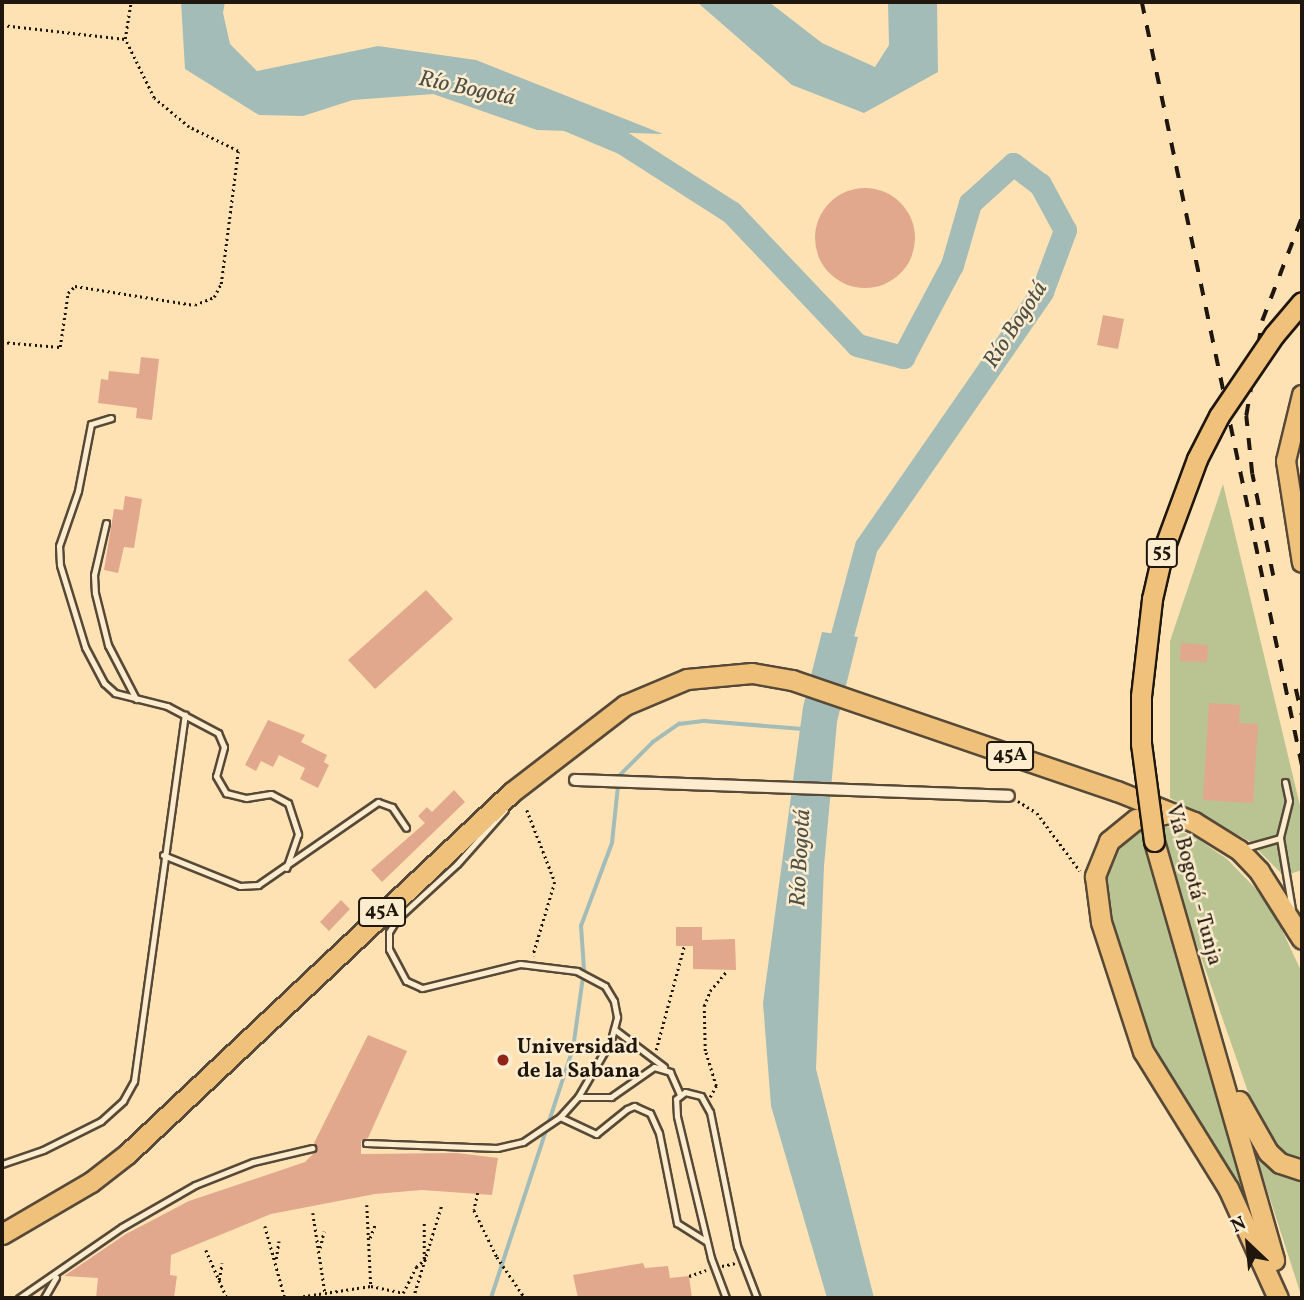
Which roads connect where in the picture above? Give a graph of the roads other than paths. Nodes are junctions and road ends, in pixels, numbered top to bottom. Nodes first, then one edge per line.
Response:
1 (1302, 302) edge
2 (1302, 395) edge
3 (111, 418) dead end
4 (106, 523) dead end
5 (1302, 563) edge
6 (136, 699) junction
7 (185, 715) junction
8 (575, 780) dead end
9 (1285, 782) dead end
10 (512, 792) junction
11 (1009, 796) road end
12 (1173, 813) junction
13 (406, 828) dead end
14 (1280, 838) junction
15 (1239, 850) junction
16 (163, 855) junction
17 (286, 868) junction
18 (1298, 931) edge
19 (614, 1029) junction
20 (1221, 1066) junction
21 (667, 1069) junction
22 (680, 1094) junction
23 (578, 1097) junction
24 (558, 1118) junction
25 (366, 1143) dead end
26 (312, 1148) dead end
27 (2, 1164) edge
28 (1302, 1170) edge
29 (2, 1234) edge
30 (707, 1241) junction
31 (56, 1277) junction
32 (19, 1298) edge
33 (44, 1298) edge
34 (726, 1298) edge
35 (757, 1298) edge
36 (1278, 1298) edge
37 (1284, 1298) edge

1 - 20 highway, Vía Bogotá - Tunja / 55, bridge
2 - 5 main road
3 - 6 lane
4 - 6 lane
6 - 7 lane
7 - 16 lane
7 - 17 lane
8 - 11 street
9 - 14 lane
10 - 12 highway, 45A
10 - 19 lane
10 - 29 highway, 45A
12 - 15 highway, 45A
12 - 36 highway
13 - 17 lane
14 - 15 lane
14 - 18 lane
15 - 18 highway, 45A
16 - 17 lane
16 - 27 lane
19 - 21 lane
19 - 23 lane
20 - 28 highway
20 - 37 highway, Vía Bogotá - Tunja / 55
21 - 22 lane
21 - 23 lane
22 - 30 lane
22 - 35 lane
23 - 24 lane
24 - 25 lane
24 - 30 lane
26 - 31 lane
30 - 34 lane
31 - 32 lane
31 - 33 lane

